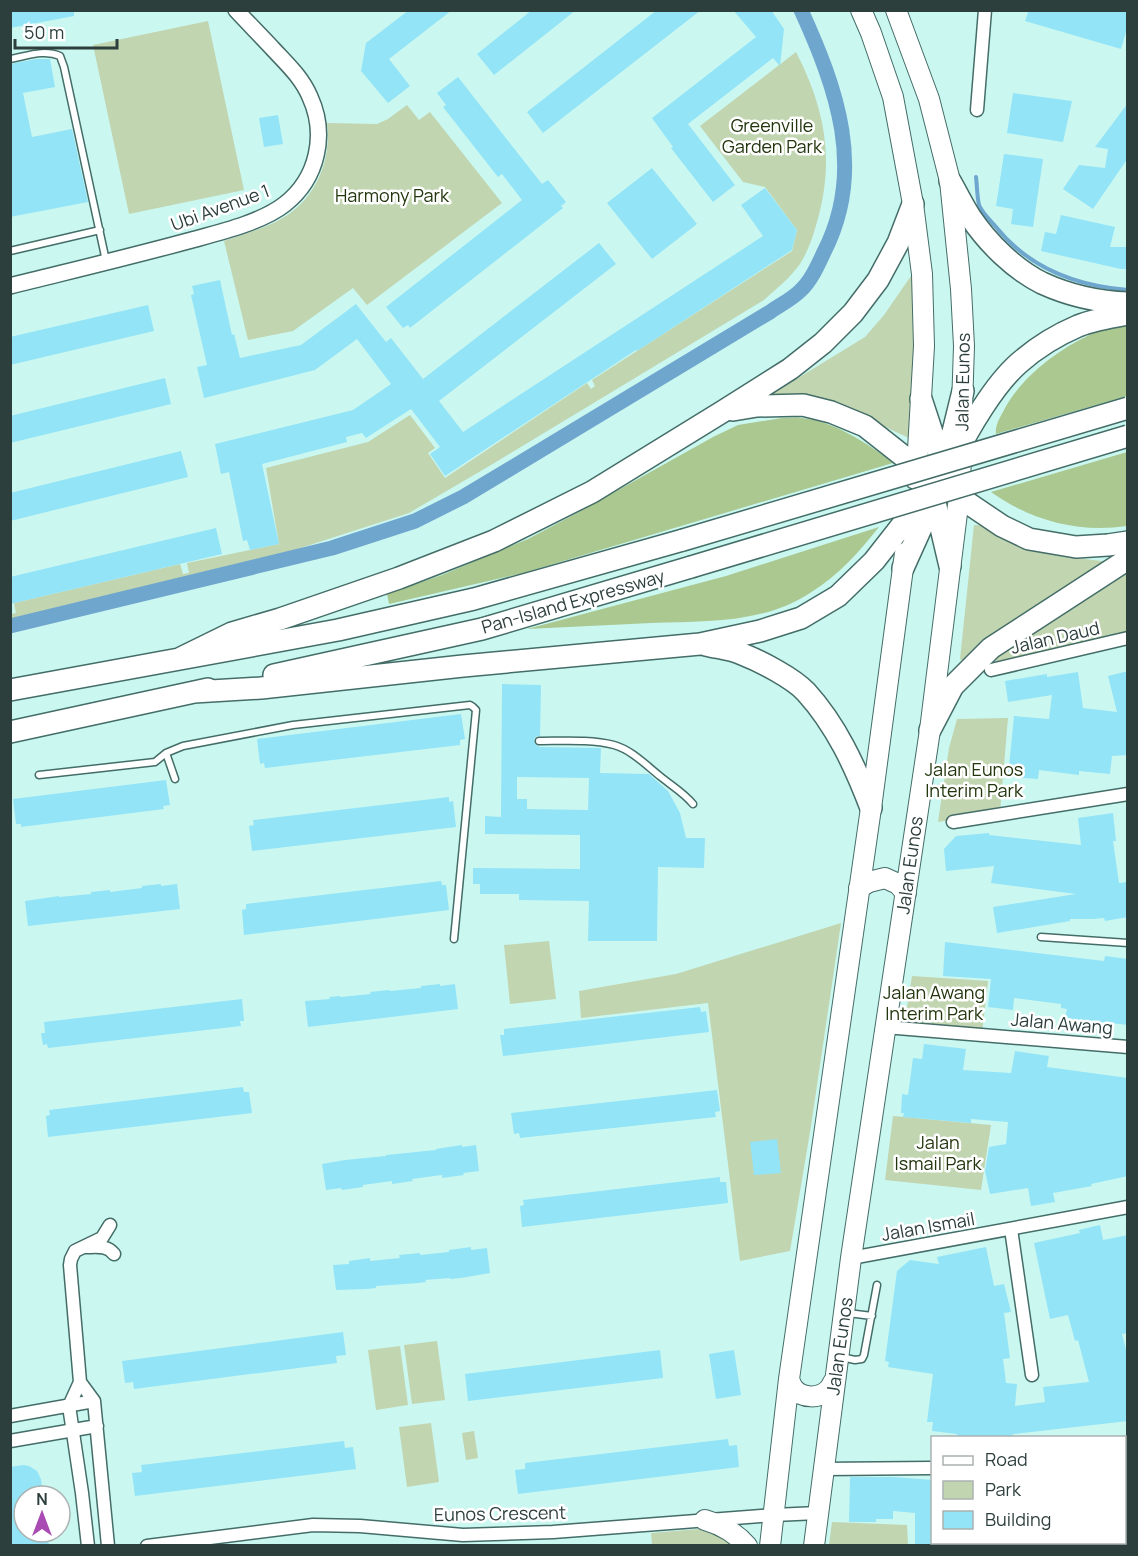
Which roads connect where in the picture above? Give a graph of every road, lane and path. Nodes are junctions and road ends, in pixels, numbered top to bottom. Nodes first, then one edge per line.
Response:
1 (236, 10) edge
2 (861, 10) edge
3 (896, 10) edge
4 (985, 10) edge
5 (10, 59) edge
6 (977, 110) dead end
7 (950, 181) junction
8 (913, 204) junction
9 (100, 230) junction
10 (10, 251) edge
11 (106, 262) junction
12 (10, 285) edge
13 (1128, 303) edge
14 (1128, 314) edge
15 (963, 391) junction
16 (921, 399) joint
17 (1128, 408) edge
18 (722, 412) junction
19 (1128, 436) edge
20 (962, 442) junction
21 (933, 476) junction
22 (959, 496) junction
23 (910, 515) junction
24 (1128, 542) edge
25 (1128, 559) edge
26 (950, 566) junction
27 (903, 568) junction
28 (1128, 638) edge
29 (700, 644) junction
30 (181, 658) junction
31 (991, 670) dead end
32 (10, 690) edge
33 (194, 692) junction
34 (930, 730) junction
35 (10, 732) edge
36 (539, 741) dead end
37 (166, 753) junction
38 (39, 775) dead end
39 (175, 779) dead end
40 (1128, 794) edge
41 (693, 804) dead end
42 (871, 808) junction
43 (953, 822) dead end
44 (859, 888) junction
45 (906, 893) junction
46 (1041, 937) dead end
47 (454, 939) dead end
48 (1128, 943) edge
49 (885, 1026) junction
50 (1128, 1047) edge
51 (1128, 1207) edge
52 (110, 1226) dead end
53 (1011, 1229) junction
54 (82, 1247) junction
55 (114, 1254) dead end
56 (851, 1258) junction
57 (877, 1285) dead end
58 (844, 1312) junction
59 (872, 1316) junction
60 (838, 1357) junction
61 (1032, 1375) dead end
62 (789, 1378) junction
63 (834, 1381) junction
64 (80, 1382) junction
65 (94, 1401) junction
66 (69, 1406) junction
67 (10, 1416) edge
68 (97, 1426) junction
69 (72, 1430) junction
70 (10, 1441) edge
71 (931, 1468) edge
72 (823, 1469) junction
73 (818, 1513) junction
74 (774, 1515) junction
75 (705, 1520) junction
76 (88, 1545) edge
77 (108, 1545) edge
78 (147, 1545) edge
79 (747, 1545) edge
80 (770, 1545) edge
81 (814, 1545) edge

1 - 11 street, Ubi Avenue 1
2 - 8 highway
3 - 7 highway, Jalan Eunos
4 - 6 street
5 - 9 lane
7 - 13 highway
7 - 15 highway, Jalan Eunos
8 - 16 highway
8 - 18 highway
9 - 10 lane
9 - 11 lane
11 - 12 street, Ubi Avenue 1
14 - 20 highway
15 - 20 highway, Jalan Eunos
15 - 21 highway
16 - 21 highway
17 - 30 highway, Pan-Island Expressway, bridge
18 - 21 highway
18 - 30 highway
19 - 33 highway, Pan-Island Expressway, bridge
20 - 21 highway
20 - 22 highway, Jalan Eunos
21 - 22 highway
21 - 23 highway
21 - 26 highway
21 - 27 highway
22 - 24 highway
22 - 26 highway, Jalan Eunos
23 - 27 highway
23 - 29 highway
25 - 34 highway
26 - 34 highway, Jalan Eunos
27 - 42 highway
28 - 31 street, Jalan Daud
29 - 33 highway
29 - 42 highway
30 - 32 highway, Pan-Island Expressway
33 - 35 highway, Pan-Island Expressway
34 - 45 highway, Jalan Eunos
36 - 41 lane
37 - 38 lane
37 - 39 lane
37 - 47 lane
40 - 43 street
42 - 44 highway
44 - 45 highway
44 - 62 highway
45 - 49 highway, Jalan Eunos
46 - 48 lane
49 - 50 street, Jalan Awang
49 - 56 highway, Jalan Eunos
51 - 53 street, Jalan Ismail
52 - 54 street
53 - 56 street, Jalan Ismail
53 - 61 street
54 - 55 street
54 - 64 street
56 - 58 highway, Jalan Eunos
57 - 59 lane
58 - 59 lane
58 - 60 highway, Jalan Eunos
59 - 60 lane
60 - 63 highway, Jalan Eunos
62 - 63 highway
62 - 74 highway
63 - 72 highway, Jalan Eunos
64 - 65 street
64 - 66 street
65 - 66 street
65 - 68 street
66 - 67 street
66 - 69 street
68 - 69 street
68 - 77 street
69 - 70 street
69 - 76 street
71 - 72 street
72 - 73 highway, Jalan Eunos
73 - 74 street, Eunos Crescent
73 - 81 highway, Jalan Eunos
74 - 75 street, Eunos Crescent
74 - 80 highway
75 - 78 street, Eunos Crescent
75 - 79 highway

